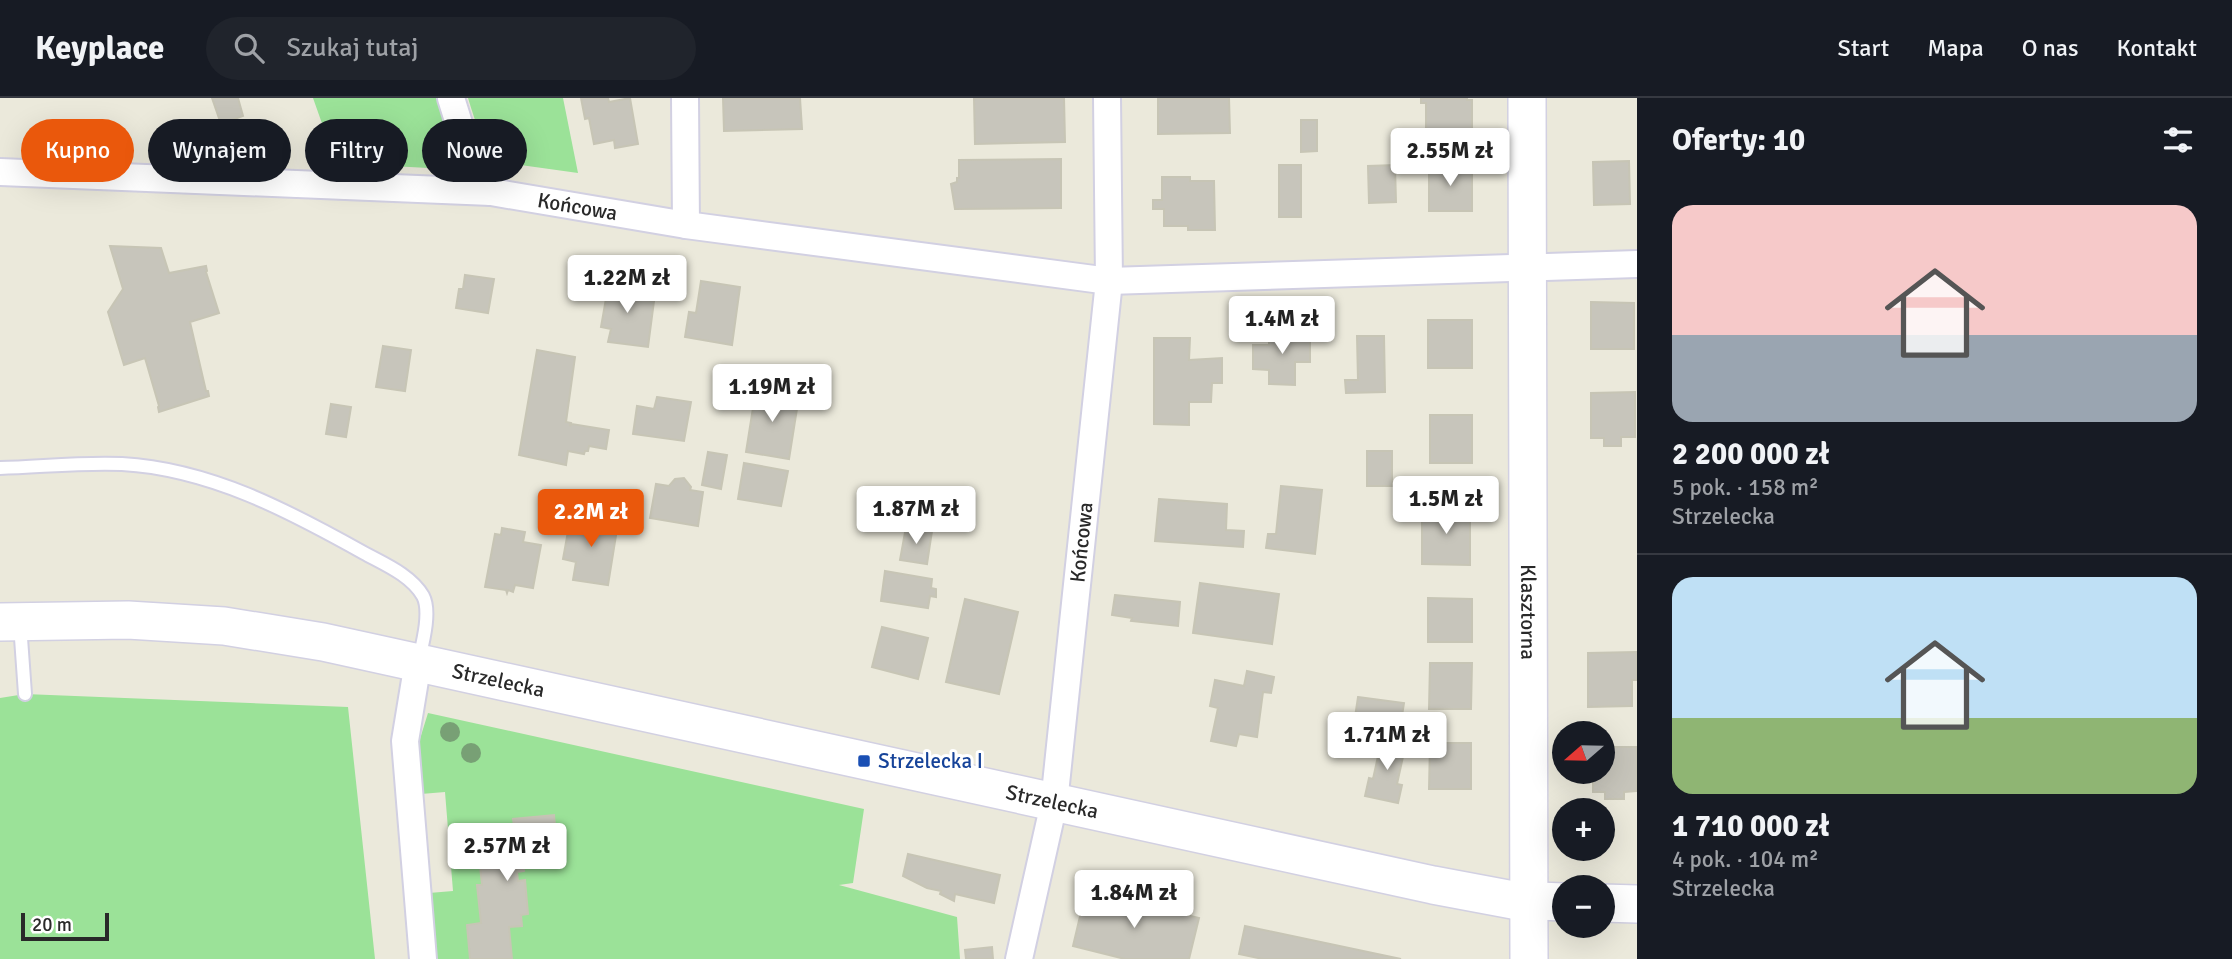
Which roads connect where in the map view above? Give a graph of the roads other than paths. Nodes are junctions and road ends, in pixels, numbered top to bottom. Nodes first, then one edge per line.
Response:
1 (450, 98) edge
2 (685, 98) edge
3 (1107, 98) edge
4 (1527, 98) edge
5 (0, 172) edge
6 (491, 192) junction
7 (686, 225) junction
8 (1637, 264) edge
9 (1527, 267) junction
10 (1109, 281) junction
11 (0, 468) edge
12 (10, 621) edge
13 (418, 662) junction
14 (25, 694) dead end
15 (1054, 803) junction
16 (1547, 902) edge
17 (1615, 904) edge
18 (1637, 904) edge
19 (423, 959) edge
20 (1019, 959) edge
21 (1529, 959) edge

1 - 6 street
2 - 7 street
3 - 10 street, Końcowa
4 - 9 street, Klasztorna
5 - 6 street, Końcowa
6 - 7 street, Końcowa
7 - 10 street, Końcowa
8 - 9 street
9 - 10 street
9 - 16 street, Klasztorna
10 - 15 street, Końcowa
11 - 13 lane
12 - 13 street, Strzelecka
12 - 14 lane
13 - 15 street, Strzelecka
13 - 19 street
15 - 16 street, Strzelecka
15 - 20 street, Końcowa
16 - 21 street, Klasztorna
17 - 18 street

